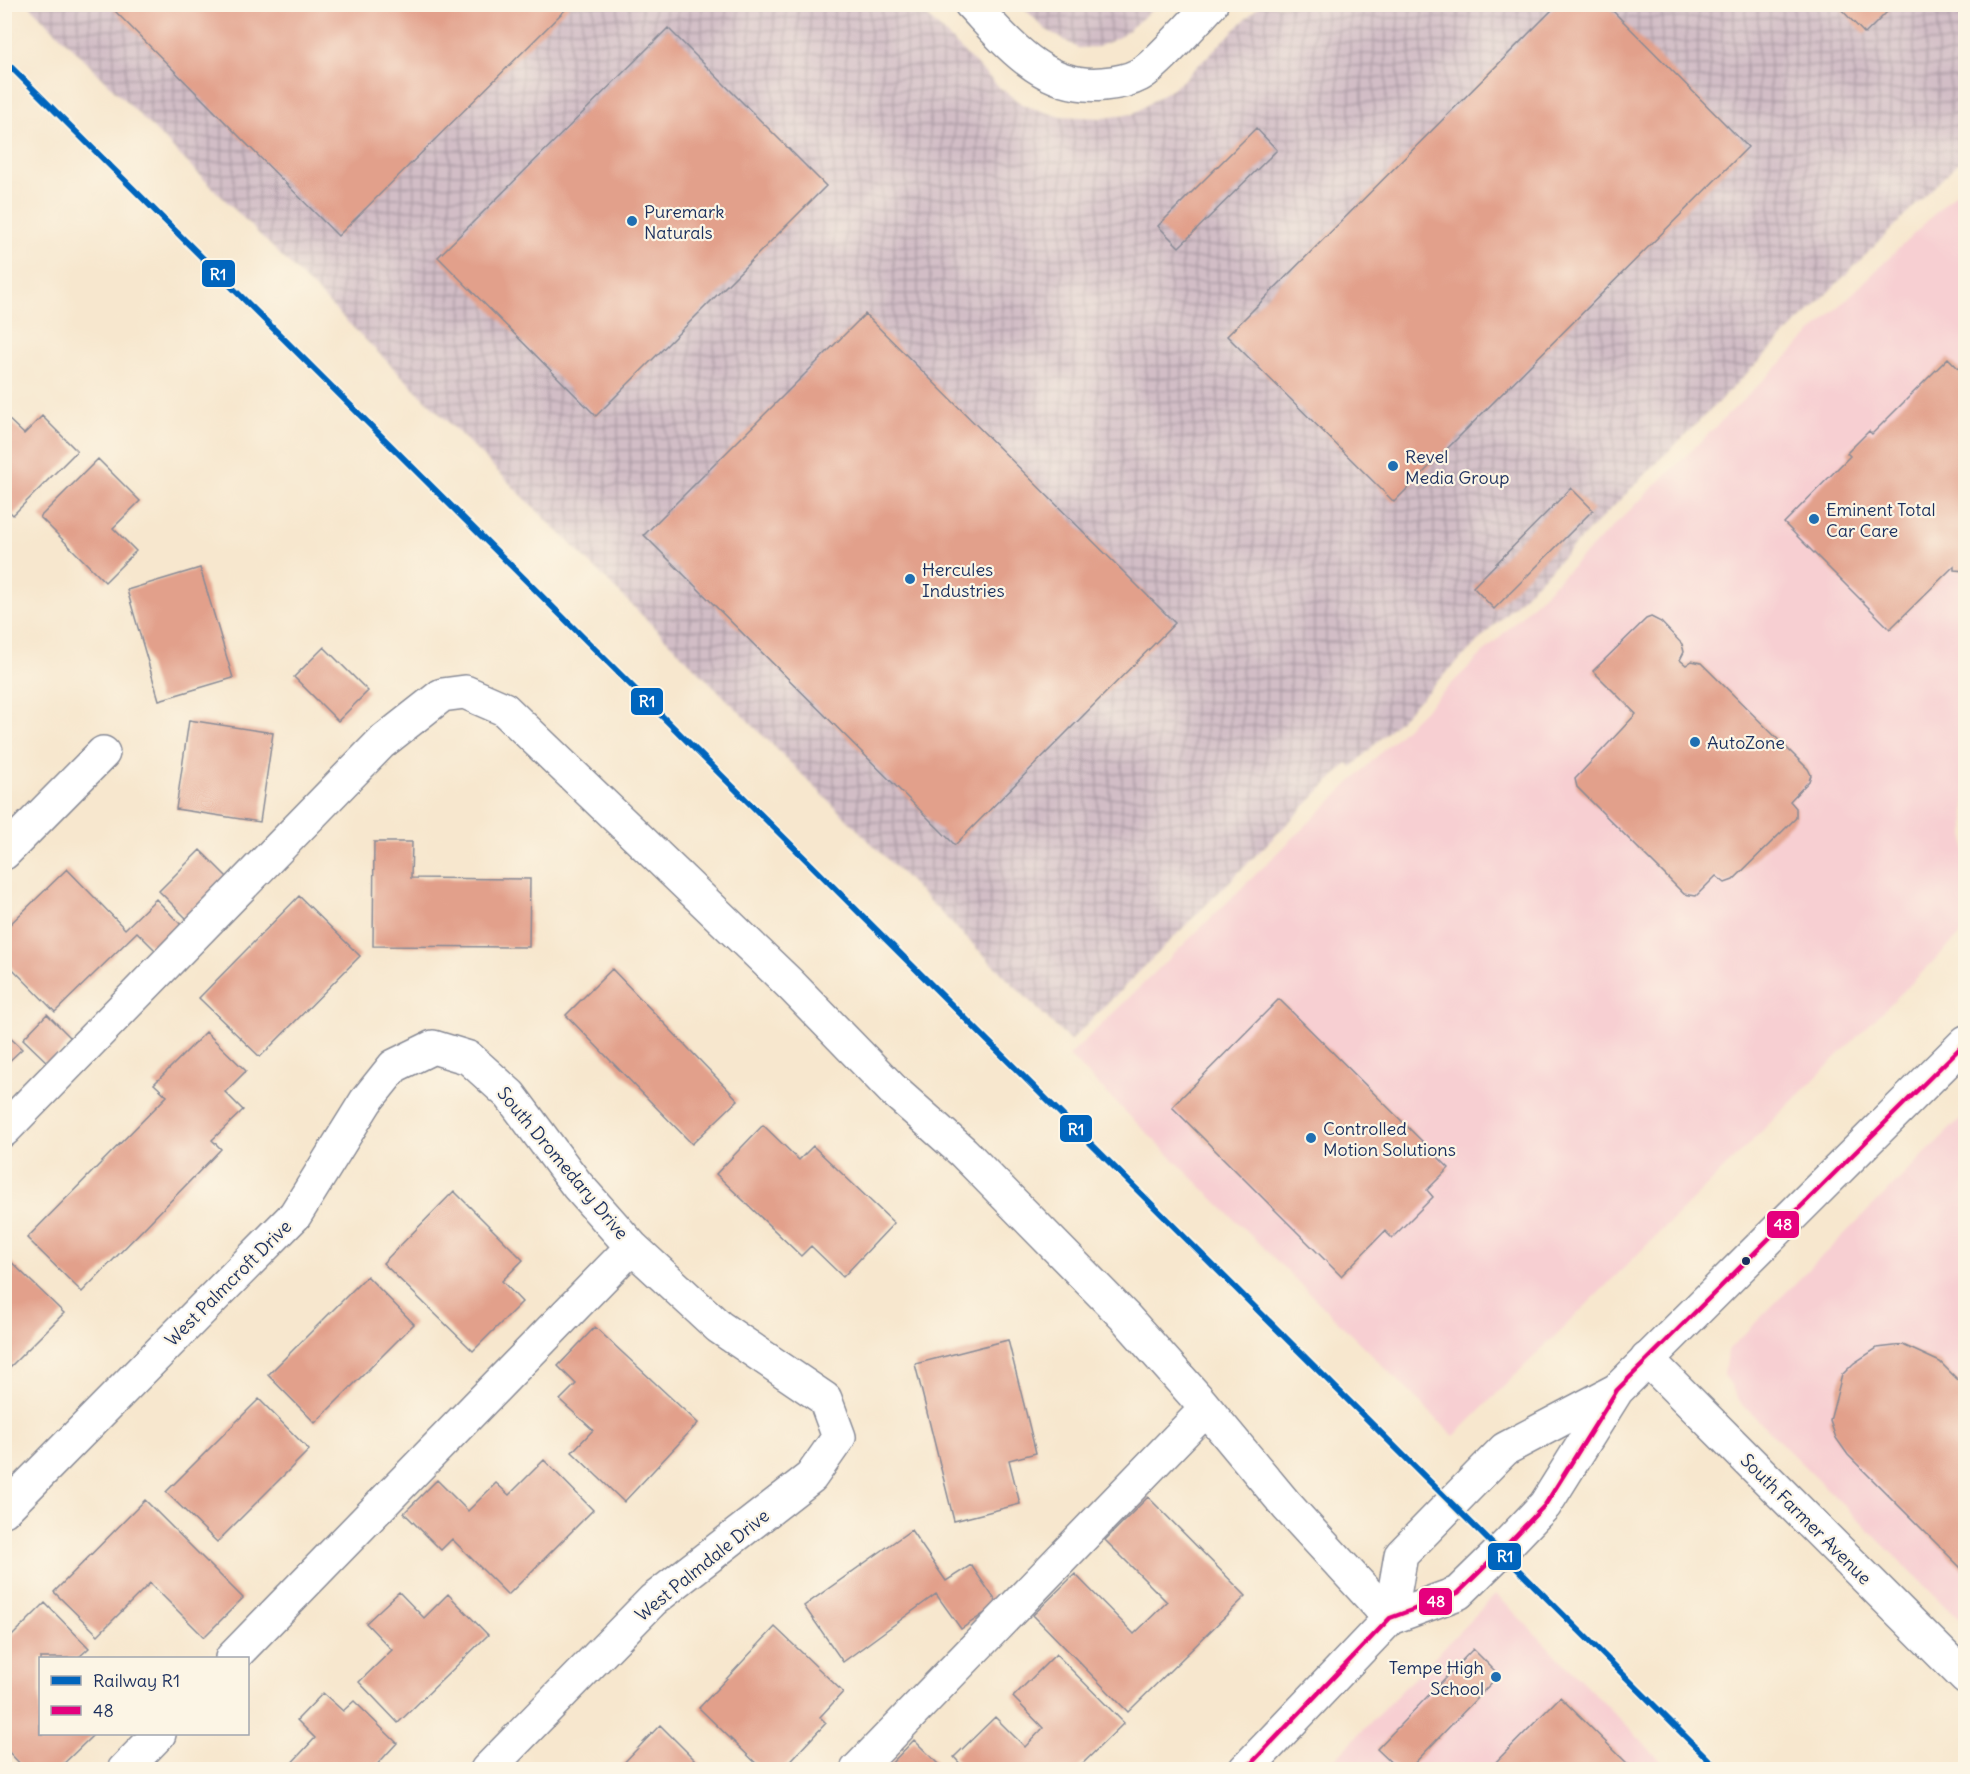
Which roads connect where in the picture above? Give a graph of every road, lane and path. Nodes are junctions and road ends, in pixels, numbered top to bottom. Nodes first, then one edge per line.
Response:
1 (971, 4) edge
2 (1211, 4) edge
3 (103, 753) dead end
4 (4, 853) edge
5 (1965, 1042) edge
6 (433, 1047) joint
7 (4, 1130) edge
8 (632, 1247) junction
9 (1647, 1359) junction
10 (1617, 1390) junction
11 (1206, 1409) junction
12 (839, 1437) joint
13 (4, 1510) edge
14 (1390, 1618) junction
15 (234, 1657) edge
16 (1965, 1678) edge
17 (158, 1735) edge
18 (124, 1770) edge
19 (487, 1770) edge
20 (858, 1770) edge
21 (1245, 1770) edge

1 - 2 street
3 - 4 street
5 - 9 street
6 - 8 street, South Dromedary Drive
6 - 13 street, West Palmcroft Drive
7 - 11 street
8 - 12 street, South Dromedary Drive
8 - 15 street
9 - 10 street
9 - 16 street, South Farmer Avenue
10 - 14 street
10 - 14 street
11 - 14 street
11 - 20 street
12 - 19 street, West Palmdale Drive
14 - 21 street
17 - 18 street

